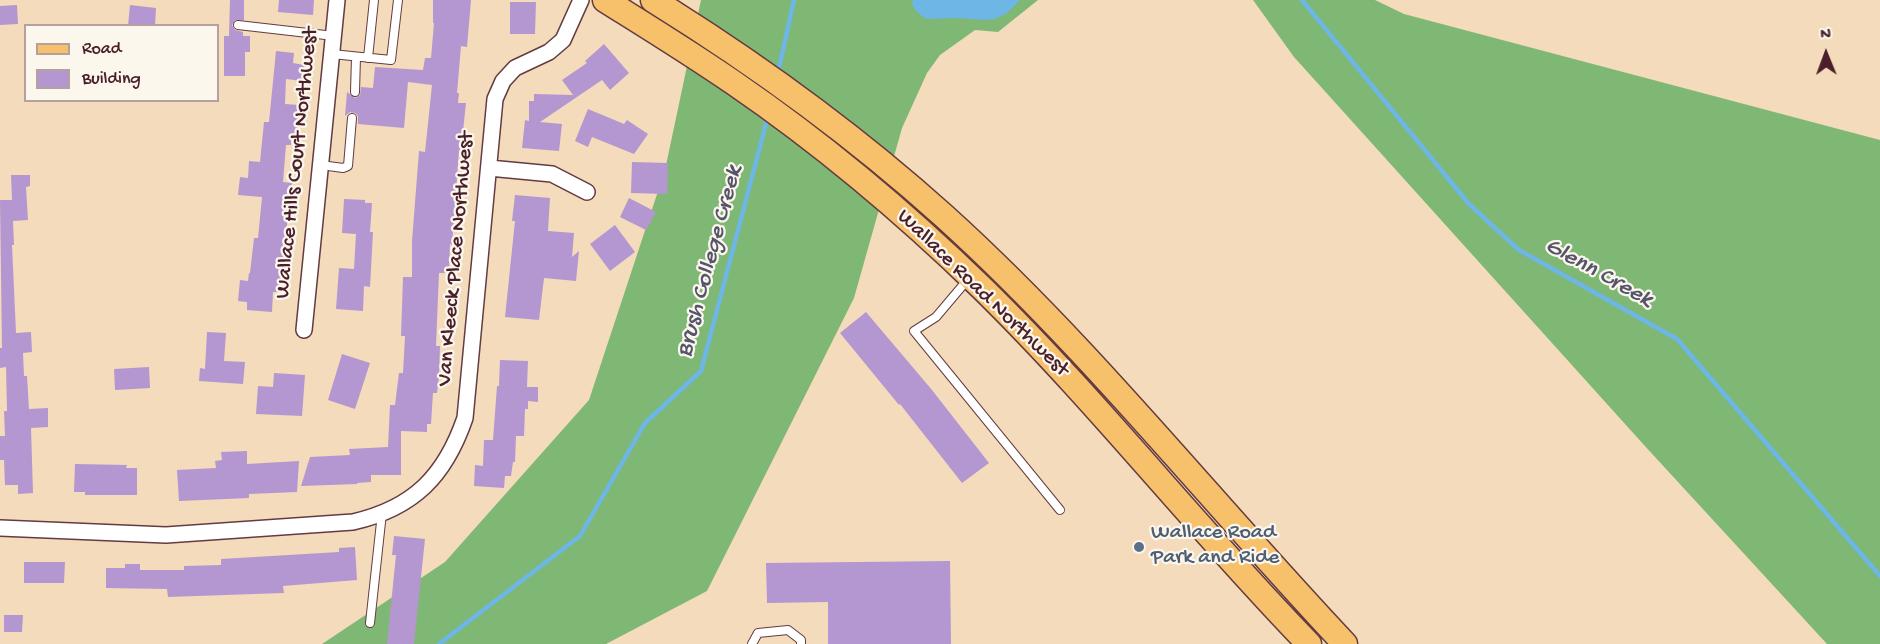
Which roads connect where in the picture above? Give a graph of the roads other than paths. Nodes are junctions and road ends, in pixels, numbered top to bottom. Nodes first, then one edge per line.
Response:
1 (337, 0) edge
2 (374, 0) edge
3 (398, 0) edge
4 (581, 0) edge
5 (605, 0) edge
6 (653, 0) edge
7 (238, 25) dead end
8 (334, 36) junction
9 (332, 54) junction
10 (356, 57) junction
11 (368, 58) junction
12 (355, 92) dead end
13 (352, 118) dead end
14 (321, 165) junction
15 (489, 168) junction
16 (587, 192) dead end
17 (970, 277) junction
18 (304, 330) dead end
19 (1060, 510) dead end
20 (377, 515) junction
21 (0, 528) edge
22 (370, 623) dead end
23 (752, 644) edge
24 (801, 644) edge
25 (1309, 644) edge
26 (1345, 644) edge

1 - 8 street, Wallace Hills Court Northwest
2 - 11 lane
3 - 11 lane
4 - 15 street, Van Kleeck Place Northwest
5 - 17 main road, Wallace Road Northwest
6 - 26 main road, Wallace Road Northwest
7 - 8 lane
8 - 9 street, Wallace Hills Court Northwest
9 - 10 lane
9 - 14 street, Wallace Hills Court Northwest
10 - 11 lane
10 - 12 lane
13 - 14 lane
14 - 18 street, Wallace Hills Court Northwest
15 - 16 street
15 - 20 street, Van Kleeck Place Northwest
17 - 19 lane
17 - 25 main road, Wallace Road Northwest
20 - 21 street, Van Kleeck Place Northwest
20 - 22 lane
23 - 24 lane

